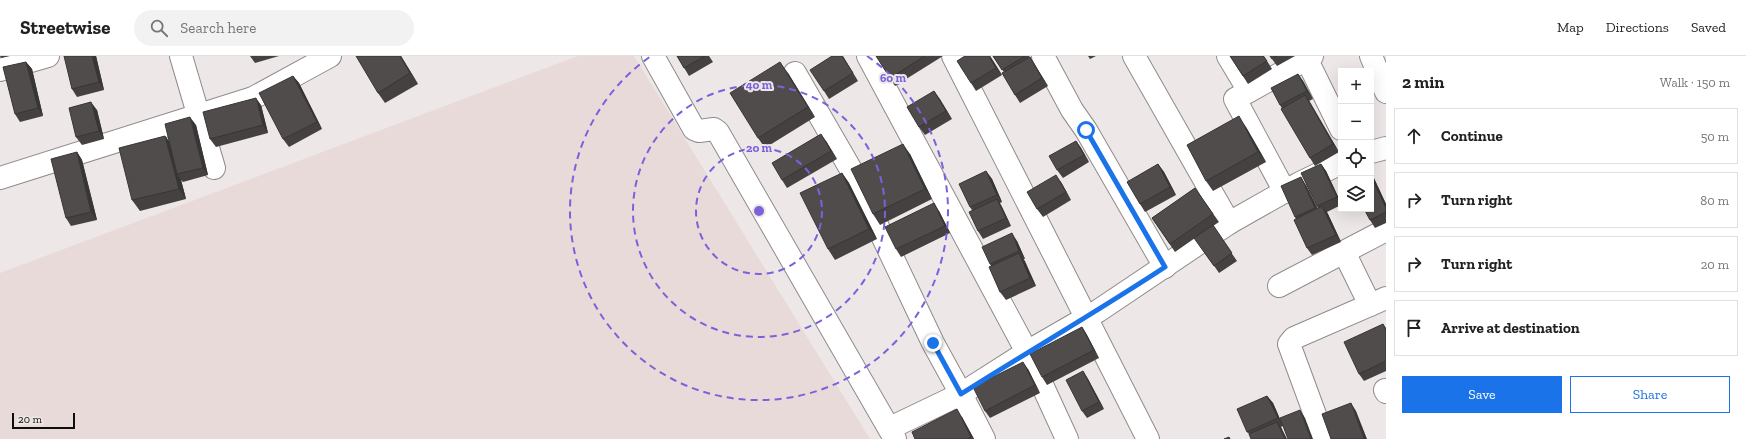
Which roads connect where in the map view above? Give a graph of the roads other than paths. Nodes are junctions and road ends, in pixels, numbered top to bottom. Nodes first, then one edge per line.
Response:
1 (48, 56) edge
2 (181, 56) edge
3 (330, 56) edge
4 (653, 56) edge
5 (868, 56) edge
6 (953, 56) edge
7 (1043, 56) edge
8 (1134, 56) edge
9 (1228, 56) edge
10 (1371, 56) edge
11 (1308, 57) edge
12 (0, 70) edge
13 (795, 73) dead end
14 (1249, 91) junction
15 (1386, 92) edge
16 (199, 116) junction
17 (1338, 122) edge
18 (1386, 148) edge
19 (1374, 151) edge
20 (1338, 165) edge
21 (214, 168) dead end
22 (0, 178) edge
23 (1285, 192) junction
24 (1229, 223) junction
25 (1386, 230) edge
26 (1344, 252) junction
27 (1165, 267) junction
28 (1279, 286) dead end
29 (1378, 302) edge
30 (1086, 318) junction
31 (1027, 352) junction
32 (961, 394) junction
33 (893, 434) edge
34 (984, 439) edge
35 (1067, 439) edge
36 (1148, 439) edge
37 (1324, 439) edge

1 - 12 street
2 - 16 street
3 - 16 street
4 - 33 street
5 - 31 street
6 - 30 street
7 - 27 street
8 - 24 street
9 - 14 street
10 - 15 street
11 - 14 street
11 - 17 street
13 - 32 street
14 - 23 street
16 - 21 street
16 - 22 street
18 - 19 street
20 - 23 street
23 - 24 street
24 - 27 street
25 - 26 street
26 - 28 street
26 - 29 street
27 - 30 street
29 - 37 street
30 - 31 street
30 - 36 street
31 - 32 street
31 - 35 street
32 - 33 street
32 - 34 street

